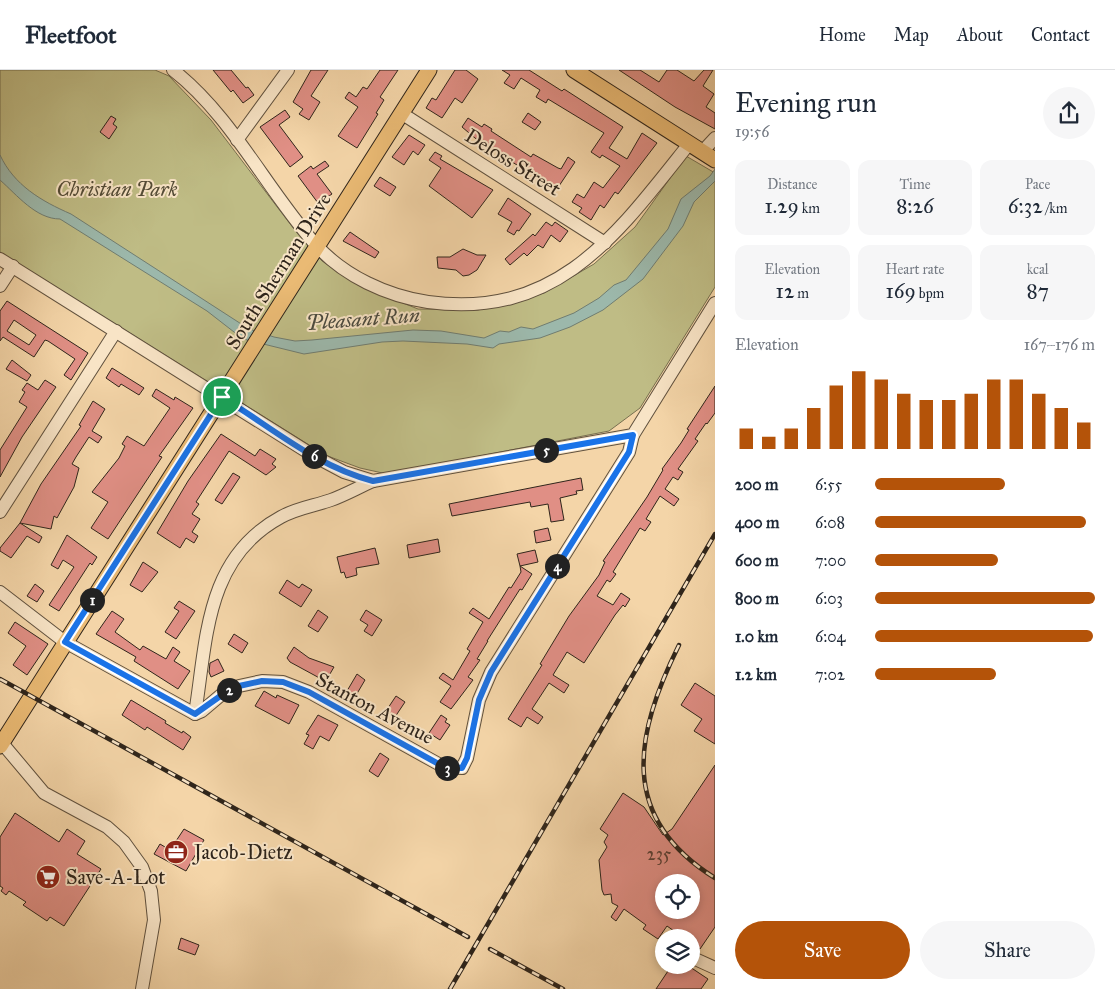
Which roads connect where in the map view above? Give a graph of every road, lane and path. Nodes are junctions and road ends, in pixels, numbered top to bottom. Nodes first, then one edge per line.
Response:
1 (173, 70) edge
2 (288, 70) edge
3 (429, 70) edge
4 (574, 70) edge
5 (400, 113) junction
6 (715, 138) edge
7 (237, 140) junction
8 (704, 153) edge
9 (606, 243) junction
10 (317, 246) junction
11 (0, 259) edge
12 (13, 266) junction
13 (0, 286) edge
14 (715, 303) edge
15 (116, 331) junction
16 (222, 397) junction
17 (633, 435) junction
18 (373, 481) junction
19 (0, 512) edge
20 (0, 592) edge
21 (65, 642) junction
22 (195, 714) junction
23 (1, 744) edge
24 (700, 961) edge
25 (715, 968) edge
26 (142, 989) edge

1 - 7 street
2 - 7 street
3 - 5 main road, South Sherman Drive
4 - 8 main road
5 - 9 street, Deloss Street
5 - 10 main road, South Sherman Drive
6 - 8 street
7 - 10 street
8 - 9 street
9 - 10 street
10 - 16 main road, South Sherman Drive
11 - 12 street
12 - 13 street
12 - 15 street
14 - 17 street
15 - 16 street
15 - 19 street
16 - 18 street
16 - 21 main road, South Sherman Drive
17 - 18 street
17 - 22 street, Stanton Avenue
18 - 22 street
20 - 21 street
21 - 22 street
21 - 23 main road, South Sherman Drive
23 - 26 street
24 - 25 street

